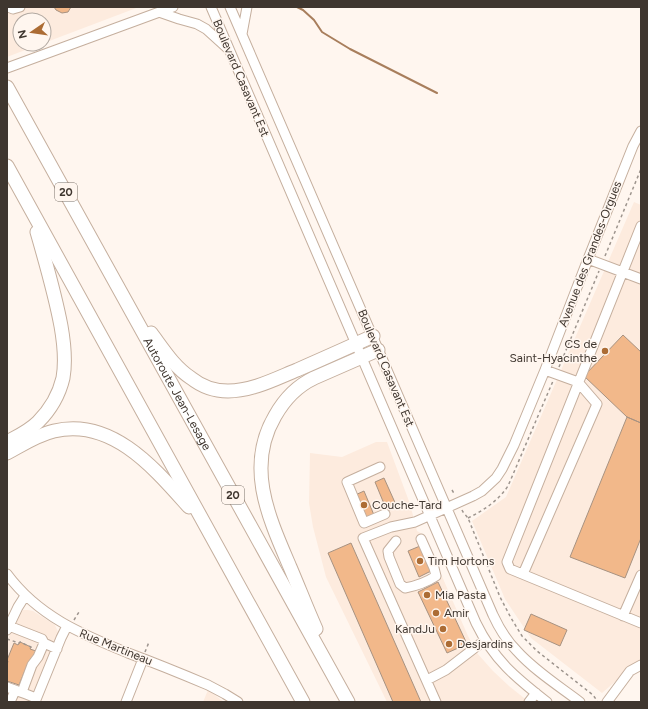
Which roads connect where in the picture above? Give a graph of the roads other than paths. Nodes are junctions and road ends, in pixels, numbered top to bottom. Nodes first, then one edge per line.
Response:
1 (8, 7) edge
2 (20, 7) edge
3 (173, 7) edge
4 (211, 7) edge
5 (230, 7) edge
6 (247, 7) edge
7 (159, 12) junction
8 (242, 34) junction
9 (228, 49) junction
10 (7, 68) edge
11 (7, 87) edge
12 (641, 131) edge
13 (7, 166) edge
14 (30, 209) junction
15 (641, 226) edge
16 (588, 259) junction
17 (623, 272) junction
18 (641, 279) edge
19 (124, 297) junction
20 (372, 336) junction
21 (355, 344) junction
22 (378, 350) junction
23 (361, 357) junction
24 (546, 370) junction
25 (578, 382) junction
26 (7, 442) edge
27 (7, 453) edge
28 (380, 467) dead end
29 (446, 508) junction
30 (385, 514) dead end
31 (430, 516) junction
32 (207, 528) junction
33 (421, 539) dead end
34 (396, 541) dead end
35 (7, 574) edge
36 (523, 574) junction
37 (641, 575) edge
38 (25, 596) junction
39 (623, 616) junction
40 (641, 623) edge
41 (69, 626) junction
42 (8, 628) edge
43 (485, 640) junction
44 (44, 643) junction
45 (57, 649) junction
46 (144, 657) junction
47 (641, 665) edge
48 (427, 680) junction
49 (15, 690) edge
50 (536, 693) junction
51 (345, 698) edge
52 (36, 700) edge
53 (10, 702) edge
54 (126, 702) edge
55 (238, 702) edge
56 (303, 702) edge
57 (436, 702) edge
58 (529, 702) edge
59 (547, 702) edge
60 (580, 702) edge
61 (606, 702) edge

1 - 2 street
3 - 7 street
4 - 9 street, Boulevard Casavant Est
5 - 8 street, Boulevard Casavant Est
6 - 8 street
7 - 9 street
7 - 10 street
8 - 20 street, Boulevard Casavant Est
9 - 21 street, Boulevard Casavant Est
11 - 19 highway, Autoroute Jean-Lesage / 20
12 - 16 street, Avenue des Grandes-Orgues
13 - 14 highway
14 - 26 highway
14 - 32 highway
15 - 17 street
16 - 17 street
16 - 24 street, Avenue des Grandes-Orgues
17 - 18 street
17 - 25 street
19 - 21 highway
19 - 51 highway, Autoroute Jean-Lesage / 20
20 - 21 highway
20 - 22 street, Boulevard Casavant Est
21 - 23 street, Boulevard Casavant Est
22 - 23 highway
22 - 29 street, Boulevard Casavant Est
23 - 31 street, Boulevard Casavant Est
23 - 51 highway
24 - 25 street
24 - 29 street, Avenue des Grandes-Orgues
25 - 36 street
25 - 36 street
27 - 32 highway
28 - 30 street
29 - 31 street, Avenue des Grandes-Orgues
29 - 60 street, Boulevard Casavant Est
31 - 43 street, Boulevard Casavant Est
31 - 48 street, Avenue des Grandes-Orgues
32 - 56 highway
33 - 34 street
35 - 38 street, Rue Martineau
36 - 39 street
37 - 39 street
38 - 41 street, Rue Martineau
38 - 42 street
39 - 40 street
41 - 45 street
41 - 46 street, Rue Martineau
42 - 44 street
43 - 48 street
43 - 50 street, Boulevard Casavant Est
44 - 45 street
44 - 49 street
45 - 52 street
46 - 54 street
46 - 55 street, Rue Martineau
47 - 61 street
48 - 57 street
49 - 52 street
49 - 53 street
50 - 58 street
50 - 59 street, Boulevard Casavant Est

